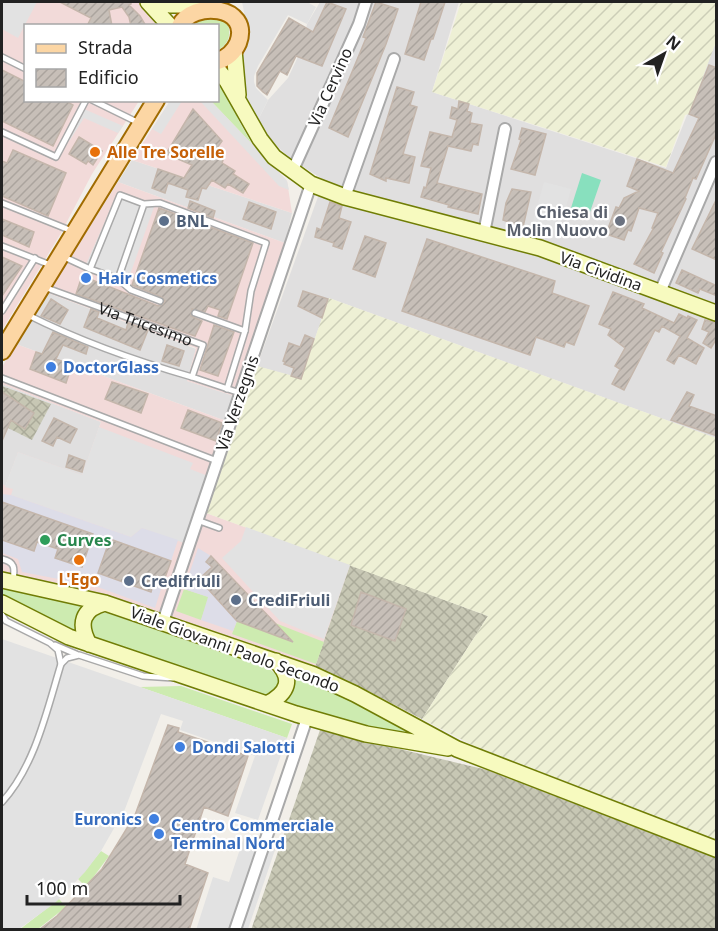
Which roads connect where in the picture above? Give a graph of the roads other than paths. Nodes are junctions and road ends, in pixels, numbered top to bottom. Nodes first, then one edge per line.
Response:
1 (149, 2) edge
2 (366, 2) edge
3 (203, 3) edge
4 (234, 8) edge
5 (168, 24) edge
6 (181, 24) edge
7 (234, 50) junction
8 (2, 57) edge
9 (394, 59) dead end
10 (219, 61) edge
11 (24, 68) edge
12 (219, 72) edge
13 (238, 100) junction
14 (85, 102) edge
15 (96, 102) edge
16 (155, 102) edge
17 (141, 125) junction
18 (505, 129) dead end
19 (2, 132) edge
20 (717, 162) edge
21 (292, 172) junction
22 (311, 184) junction
23 (345, 197) junction
24 (2, 203) edge
25 (144, 204) junction
26 (76, 232) junction
27 (484, 233) junction
28 (2, 246) edge
29 (34, 258) junction
30 (58, 261) junction
31 (90, 268) junction
32 (118, 279) junction
33 (9, 284) dead end
34 (42, 286) junction
35 (16, 287) junction
36 (660, 292) junction
37 (160, 300) dead end
38 (2, 310) edge
39 (195, 313) dead end
40 (717, 313) edge
41 (25, 314) junction
42 (7, 331) edge
43 (245, 331) junction
44 (2, 351) edge
45 (192, 377) junction
46 (2, 378) edge
47 (227, 389) junction
48 (240, 393) junction
49 (217, 461) junction
50 (197, 520) junction
51 (219, 528) dead end
52 (2, 559) edge
53 (7, 581) edge
54 (2, 603) edge
55 (105, 603) junction
56 (2, 615) edge
57 (162, 622) junction
58 (50, 644) junction
59 (84, 650) junction
60 (276, 661) junction
61 (61, 664) junction
62 (267, 704) junction
63 (307, 718) junction
64 (457, 749) junction
65 (2, 802) edge
66 (716, 849) edge
67 (235, 930) edge

1 - 3 main road
1 - 5 main road
2 - 21 street, Via Cervino
3 - 4 main road
3 - 6 main road
4 - 7 main road
7 - 10 main road
7 - 13 main road, Via Cividina
8 - 11 lane
9 - 23 street
12 - 13 main road, Via Cividina
13 - 21 main road, Via Cividina
14 - 19 lane
15 - 17 lane
16 - 17 main road
17 - 26 main road
18 - 27 street
20 - 36 street
21 - 22 main road, Via Cividina
22 - 23 main road, Via Cividina
22 - 48 street, Via Verzegnis
23 - 27 main road, Via Cividina
24 - 26 lane
25 - 31 lane
25 - 32 lane
25 - 43 lane
26 - 30 main road
27 - 36 main road, Via Cividina
28 - 29 lane
29 - 30 lane
29 - 35 lane
30 - 31 lane
30 - 34 main road
31 - 32 lane
32 - 37 lane
33 - 35 lane
34 - 41 main road
34 - 45 lane, Via Tricesimo
35 - 38 lane
36 - 40 main road, Via Cividina
39 - 43 lane
41 - 42 main road
41 - 45 lane
42 - 44 main road
43 - 47 lane
45 - 47 lane
46 - 49 lane
47 - 48 lane
48 - 49 street, Via Verzegnis
49 - 50 street, Via Verzegnis
50 - 51 lane
50 - 57 street, Via Verzegnis
52 - 53 lane
53 - 55 main road, Viale Giovanni Paolo Secondo
54 - 59 main road, Viale Giovanni Paolo Secondo
55 - 57 main road, Viale Giovanni Paolo Secondo
55 - 59 main road
56 - 58 lane
57 - 60 main road, Viale Giovanni Paolo Secondo
58 - 59 lane
58 - 61 lane
59 - 61 lane
59 - 62 main road, Viale Giovanni Paolo Secondo
60 - 62 main road
60 - 64 main road, Viale Giovanni Paolo Secondo
61 - 65 lane
62 - 63 main road, Viale Giovanni Paolo Secondo
63 - 64 main road, Viale Giovanni Paolo Secondo
63 - 67 street
64 - 66 main road, Viale Giovanni Paolo Secondo

